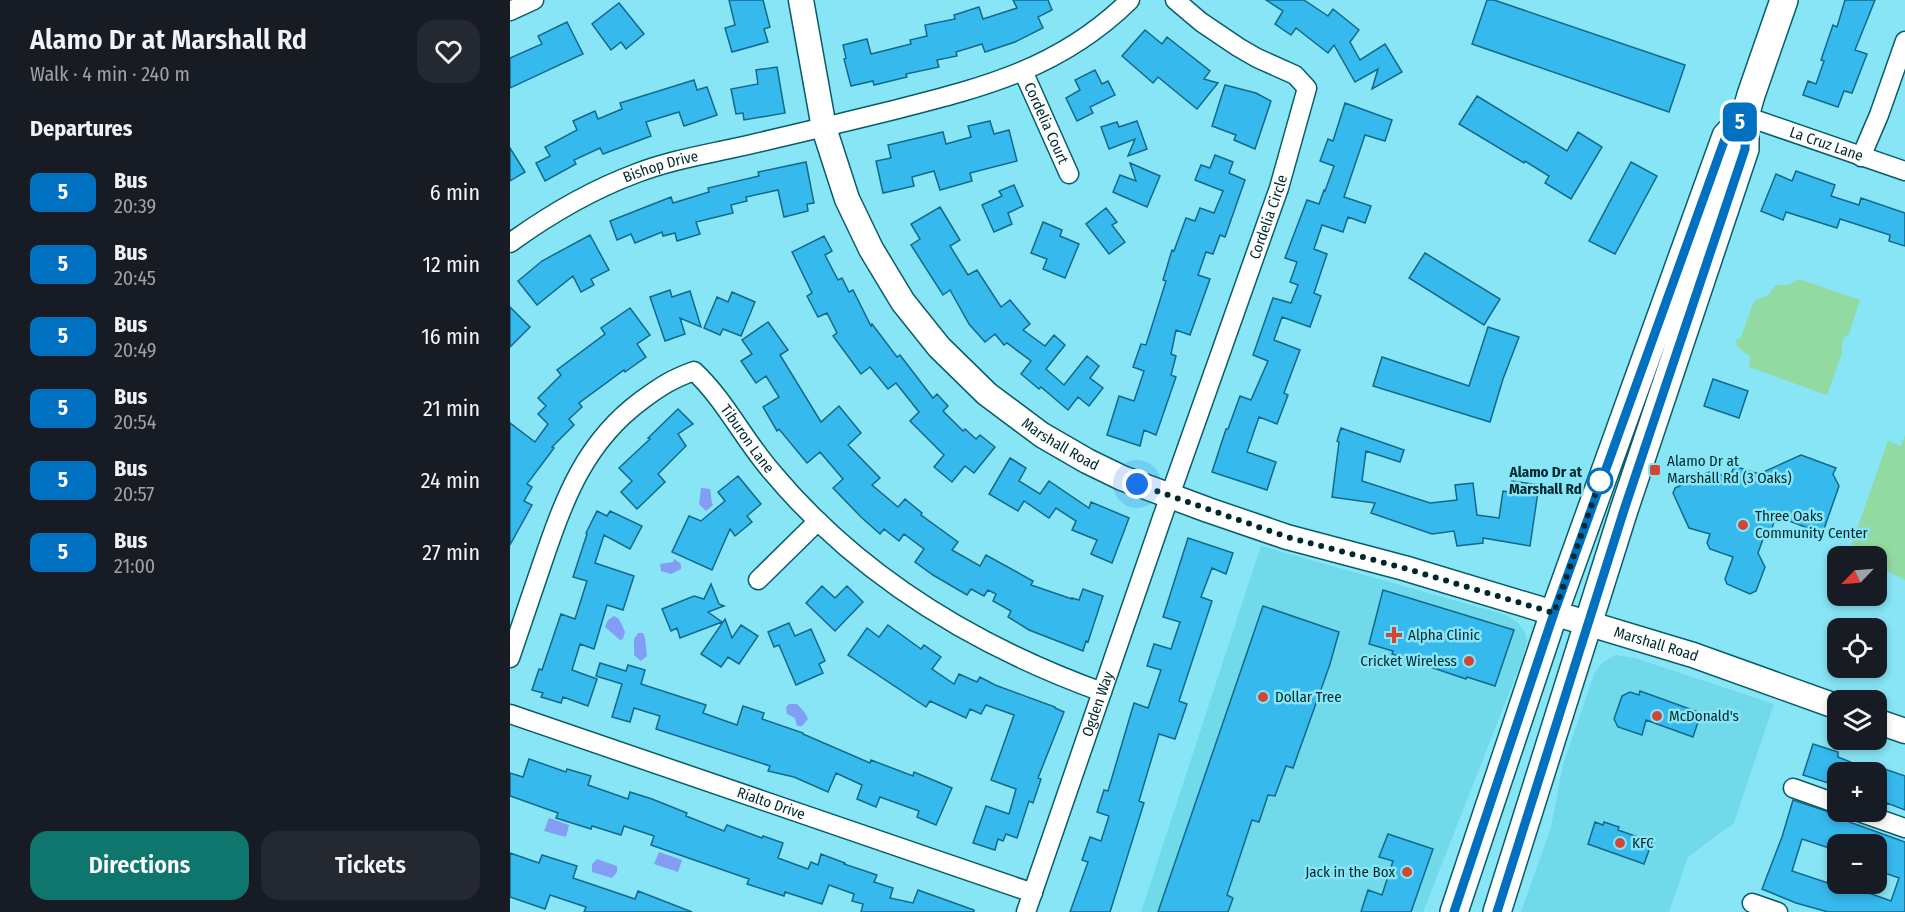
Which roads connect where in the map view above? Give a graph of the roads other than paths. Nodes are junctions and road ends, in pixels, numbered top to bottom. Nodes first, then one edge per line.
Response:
1 (534, 0) edge
2 (801, 0) edge
3 (1130, 0) edge
4 (1175, 0) edge
5 (1784, 0) edge
6 (510, 11) edge
7 (1905, 41) edge
8 (1023, 71) junction
9 (1746, 116) junction
10 (824, 128) junction
11 (1861, 157) junction
12 (1905, 171) edge
13 (1069, 174) dead end
14 (510, 243) edge
15 (1170, 496) junction
16 (818, 521) junction
17 (758, 580) dead end
18 (1554, 613) junction
19 (1589, 623) junction
20 (510, 657) edge
21 (1102, 692) junction
22 (1827, 703) edge
23 (510, 714) edge
24 (1887, 725) edge
25 (1905, 732) edge
26 (1793, 788) dead end
27 (1827, 800) edge
28 (1887, 822) edge
29 (1905, 828) edge
30 (1033, 892) junction
31 (1752, 903) dead end
32 (1026, 912) edge
33 (1454, 912) edge
34 (1497, 912) edge
35 (1778, 912) edge

1 - 6 street
2 - 10 street, Marshall Road
3 - 8 street
4 - 15 street, Cordelia Circle
5 - 9 main road
7 - 11 street
8 - 10 street
8 - 13 street, Cordelia Court
9 - 11 street, La Cruz Lane
9 - 18 main road
9 - 19 main road
10 - 14 street, Bishop Drive
10 - 15 street, Marshall Road
11 - 12 street, La Cruz Lane
15 - 18 street, Marshall Road
15 - 21 street, Ogden Way
16 - 17 street
16 - 20 street, Tiburon Lane
16 - 21 street, Tiburon Lane
18 - 19 street, Marshall Road
18 - 33 main road
19 - 22 street, Marshall Road
19 - 34 main road
21 - 30 street, Ogden Way
23 - 30 street, Rialto Drive
24 - 25 street
26 - 27 street
28 - 29 street
30 - 32 street, Ogden Way
31 - 35 street

